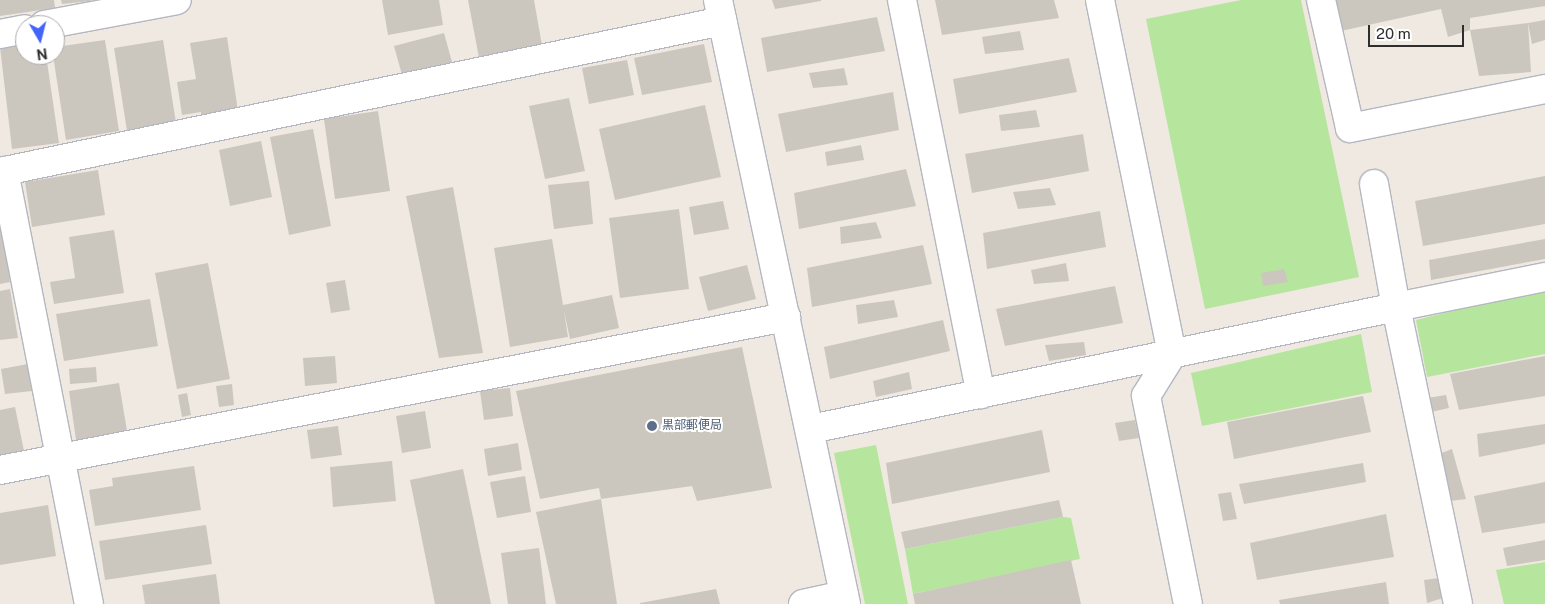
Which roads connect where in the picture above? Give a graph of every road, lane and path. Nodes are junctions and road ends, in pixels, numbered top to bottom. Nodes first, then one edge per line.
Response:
1 (177, 0) edge
2 (902, 0) edge
3 (1100, 0) edge
4 (1322, 0) edge
5 (720, 11) edge
6 (65, 21) edge
7 (15, 30) edge
8 (0, 34) edge
9 (1545, 89) edge
10 (2, 171) edge
11 (1374, 184) dead end
12 (1545, 277) edge
13 (1396, 307) junction
14 (786, 317) junction
15 (1172, 354) junction
16 (981, 394) junction
17 (811, 429) junction
18 (59, 458) junction
19 (0, 470) edge
20 (845, 600) edge
21 (89, 604) edge
22 (803, 604) edge
23 (1188, 604) edge
24 (1458, 604) edge

1 - 6 street
2 - 16 street
3 - 15 street
4 - 9 street
5 - 10 street
5 - 14 street
7 - 8 street
10 - 18 street
11 - 13 street
12 - 13 street
13 - 15 street
13 - 24 street
14 - 17 street
14 - 18 street
15 - 16 street
15 - 23 street
16 - 17 street
17 - 20 street
18 - 19 street
18 - 21 street
20 - 22 street

